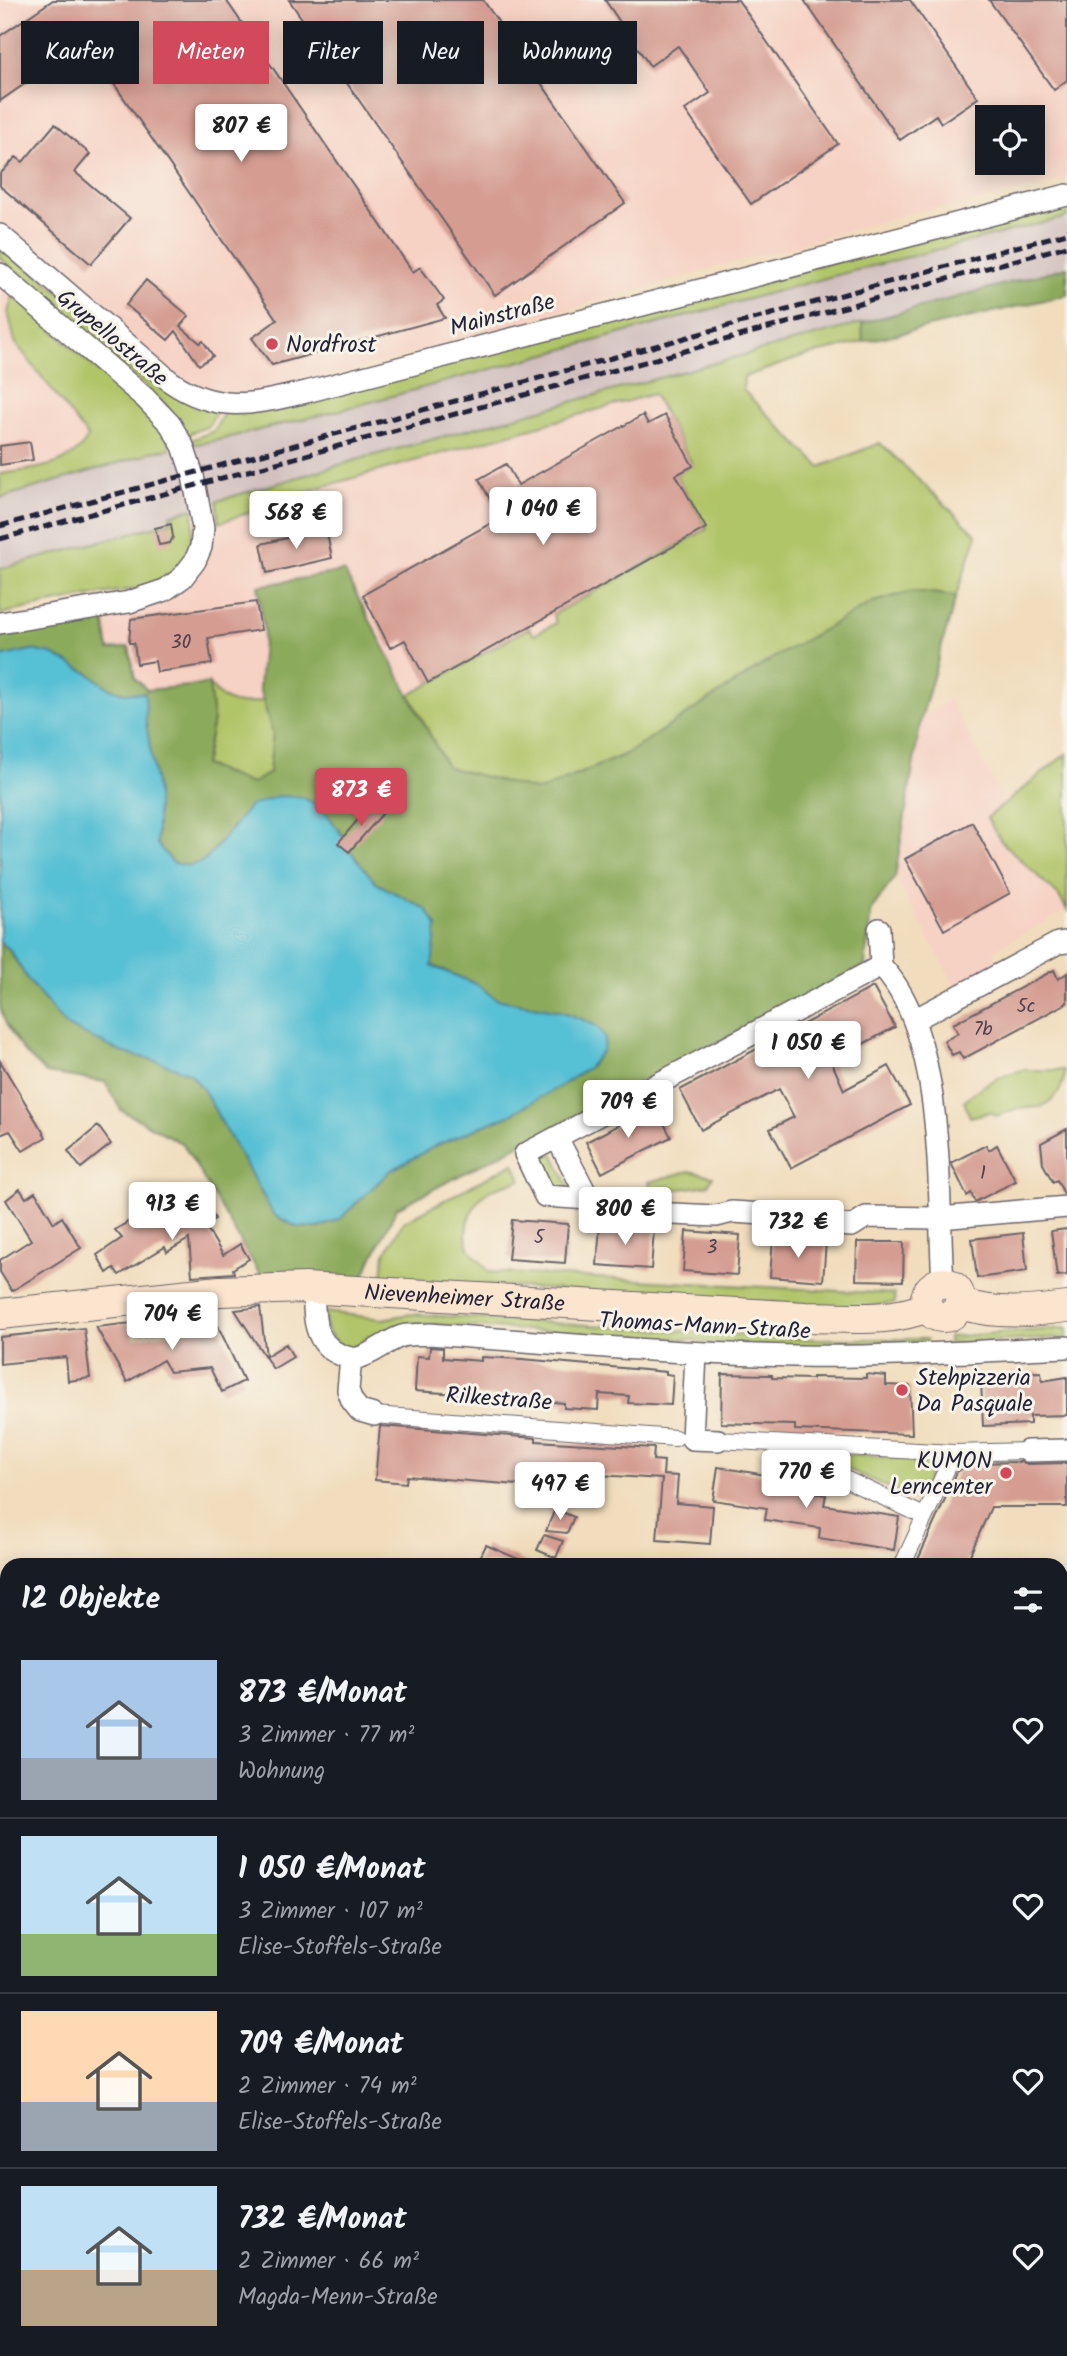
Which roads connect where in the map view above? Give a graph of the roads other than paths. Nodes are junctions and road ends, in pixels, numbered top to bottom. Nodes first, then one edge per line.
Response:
1 (1067, 195) edge
2 (0, 235) edge
3 (0, 274) edge
4 (0, 623) edge
5 (880, 929) dead end
6 (1067, 942) edge
7 (881, 966) junction
8 (914, 1020) junction
9 (557, 1138) junction
10 (589, 1199) junction
11 (1067, 1207) edge
12 (940, 1218) junction
13 (314, 1288) junction
14 (943, 1298) junction
15 (1067, 1307) edge
16 (0, 1314) edge
17 (1067, 1347) edge
18 (696, 1353) junction
19 (351, 1358) junction
20 (374, 1415) joint
21 (684, 1438) junction
22 (718, 1440) joint
23 (766, 1442) junction
24 (1067, 1450) edge
25 (1027, 1451) joint
26 (954, 1453) junction
27 (924, 1516) junction
28 (906, 1558) edge

1 - 2 street, Mainstraße
3 - 4 street, Grupellostraße
5 - 7 street
6 - 8 street
7 - 8 street
7 - 9 street
8 - 12 street
9 - 10 street
9 - 10 street
10 - 12 street
11 - 12 street
12 - 14 street
13 - 14 main road, Nievenheimer Straße
13 - 16 main road, Nievenheimer Straße
13 - 19 street
14 - 15 main road, Nievenheimer Straße
17 - 18 street, Thomas-Mann-Straße
18 - 19 street, Thomas-Mann-Straße
18 - 21 street
19 - 20 street, Rilkestraße
20 - 21 street, Rilkestraße
21 - 22 street, Rilkestraße
22 - 23 street, Rilkestraße
23 - 26 street, Rilkestraße
23 - 27 street, Rilkestraße
24 - 25 street, Rilkestraße
25 - 26 street, Rilkestraße
26 - 27 street
27 - 28 street

